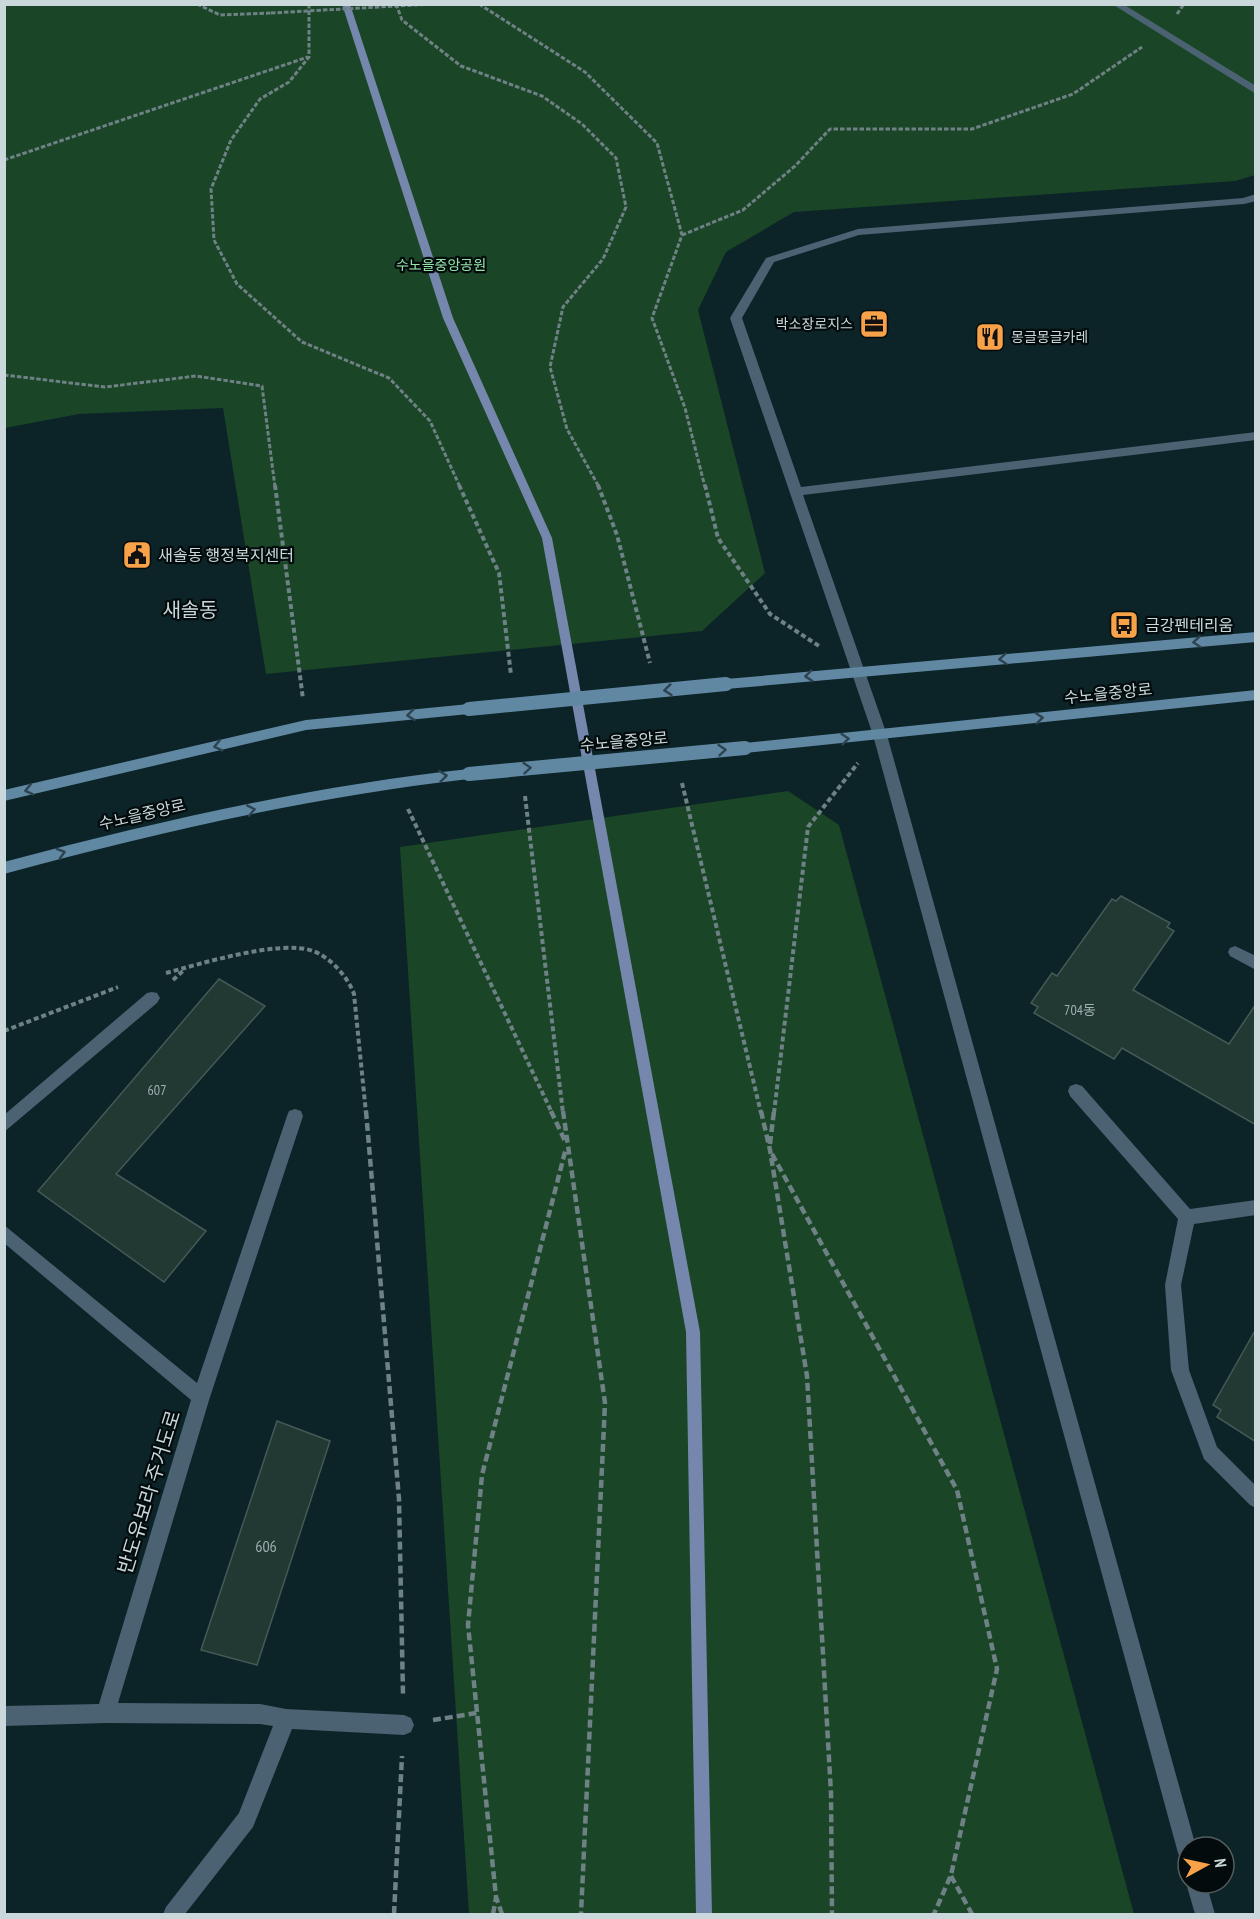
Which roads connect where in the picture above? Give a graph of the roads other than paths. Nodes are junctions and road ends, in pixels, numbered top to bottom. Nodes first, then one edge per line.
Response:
1 (1116, 4) edge
2 (1256, 91) edge
3 (1256, 197) edge
4 (1256, 436) edge
5 (796, 492) junction
6 (1256, 637) edge
7 (858, 671) junction
8 (1256, 695) edge
9 (880, 735) junction
10 (4, 796) edge
11 (4, 868) edge
12 (1235, 952) dead end
13 (1256, 964) edge
14 (152, 998) dead end
15 (1076, 1091) dead end
16 (294, 1116) dead end
17 (4, 1125) edge
18 (1256, 1207) edge
19 (1187, 1217) junction
20 (4, 1232) edge
21 (201, 1397) junction
22 (1256, 1499) edge
23 (106, 1713) junction
24 (4, 1716) edge
25 (286, 1719) junction
26 (404, 1725) road end
27 (1183, 1835) edge
28 (1199, 1895) edge
29 (173, 1914) edge
30 (1205, 1914) edge

1 - 2 street
3 - 5 street
4 - 5 street
5 - 7 street
6 -> 7 main road
7 - 9 street
7 -> 10 main road, bridge
9 -> 8 main road, 수노을중앙로
11 -> 9 main road, 수노을중앙로, bridge
9 - 27 street
12 - 13 street
14 - 17 street
15 - 19 street
16 - 21 street
18 - 19 street
19 - 22 street
20 - 21 street, 반도유보라 주거도로
21 - 23 street, 반도유보라 주거도로
23 - 24 street
23 - 25 street
25 - 26 street
25 - 29 street
28 - 30 street

